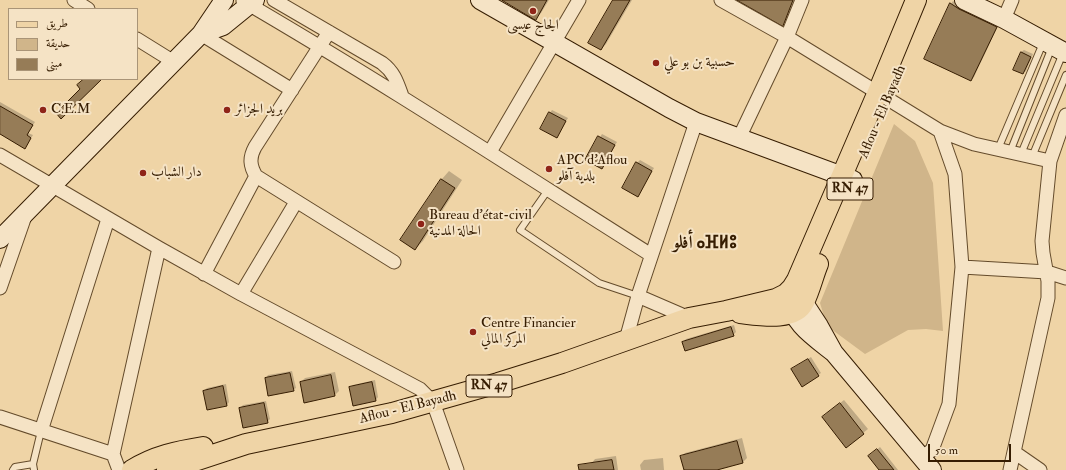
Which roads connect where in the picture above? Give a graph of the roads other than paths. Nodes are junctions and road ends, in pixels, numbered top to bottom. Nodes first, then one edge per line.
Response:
1 (74, 0) edge
2 (224, 0) edge
3 (274, 0) edge
4 (480, 0) edge
5 (579, 0) edge
6 (802, 0) edge
7 (916, 0) edge
8 (930, 0) edge
9 (964, 0) edge
10 (1012, 0) edge
11 (248, 1) edge
12 (725, 1) edge
13 (86, 8) edge
14 (1004, 19) junction
15 (329, 32) junction
16 (201, 34) junction
17 (787, 37) junction
18 (138, 40) edge
19 (554, 43) junction
20 (320, 46) junction
21 (1056, 48) edge
22 (174, 62) junction
23 (1066, 75) edge
24 (292, 90) junction
25 (402, 96) junction
26 (884, 96) junction
27 (1066, 115) edge
28 (696, 122) junction
29 (940, 131) junction
30 (739, 138) junction
31 (490, 152) junction
32 (1015, 153) junction
33 (0, 155) edge
34 (1050, 161) junction
35 (256, 176) junction
36 (847, 178) junction
37 (51, 186) junction
38 (548, 190) junction
39 (296, 202) junction
40 (27, 211) junction
41 (108, 219) junction
42 (0, 239) edge
43 (159, 248) junction
44 (651, 255) junction
45 (394, 262) dead end
46 (962, 267) junction
47 (1047, 272) junction
48 (204, 274) junction
49 (1066, 278) edge
50 (0, 288) edge
51 (241, 294) junction
52 (638, 296) junction
53 (794, 303) junction
54 (690, 318) junction
55 (626, 340) junction
56 (433, 402) junction
57 (0, 418) edge
58 (41, 431) junction
59 (246, 444) junction
60 (1014, 452) junction
61 (113, 454) junction
62 (927, 464) edge
63 (33, 467) edge
64 (1009, 469) edge
65 (13, 470) edge
66 (119, 470) edge
67 (132, 470) edge
68 (167, 470) edge
69 (457, 470) edge
70 (1040, 470) edge

1 - 13 street
2 - 16 street
3 - 15 street
4 - 19 street
5 - 19 street
6 - 17 street
7 - 26 main road, Aflou - El Bayadh / RN 47
8 - 26 main road, Aflou - El Bayadh / RN 47
9 - 14 street
10 - 14 street
11 - 16 street
11 - 20 street
12 - 17 street
14 - 21 street
15 - 20 street
15 - 25 street
16 - 22 street
16 - 24 street
17 - 26 street
17 - 30 street
18 - 22 street
19 - 28 street
19 - 31 street
20 - 24 street
20 - 25 street
21 - 32 lane
21 - 32 lane
21 - 32 lane
22 - 37 street
23 - 32 lane
24 - 35 street
25 - 31 street
26 - 29 street
26 - 36 main road, Aflou - El Bayadh / RN 47
27 - 34 street
28 - 30 street
28 - 44 street
29 - 32 street
29 - 46 street
30 - 36 street
31 - 38 street
32 - 34 street
33 - 37 street
34 - 47 street
35 - 39 street
35 - 48 street
36 - 53 main road, Aflou - El Bayadh / RN 47
37 - 40 street
37 - 41 street
38 - 44 street
38 - 52 lane
39 - 45 street
39 - 51 street
40 - 42 street
40 - 50 street
41 - 43 street
41 - 58 street
43 - 48 street
43 - 61 street
44 - 52 street
46 - 47 street
46 - 62 street
47 - 49 street
47 - 60 street
48 - 51 street
51 - 56 street
52 - 54 street
52 - 55 street
53 - 54 main road, Aflou - El Bayadh / RN 47
53 - 62 street
54 - 55 main road, Aflou - El Bayadh / RN 47
55 - 56 main road, Aflou - El Bayadh / RN 47
56 - 59 main road, Aflou - El Bayadh / RN 47
56 - 69 street
57 - 58 street
58 - 61 street
58 - 63 lane
59 - 67 main road, Aflou - El Bayadh / RN 47
59 - 68 main road, Aflou - El Bayadh / RN 47
60 - 64 street
60 - 70 street
61 - 66 street
63 - 65 lane

